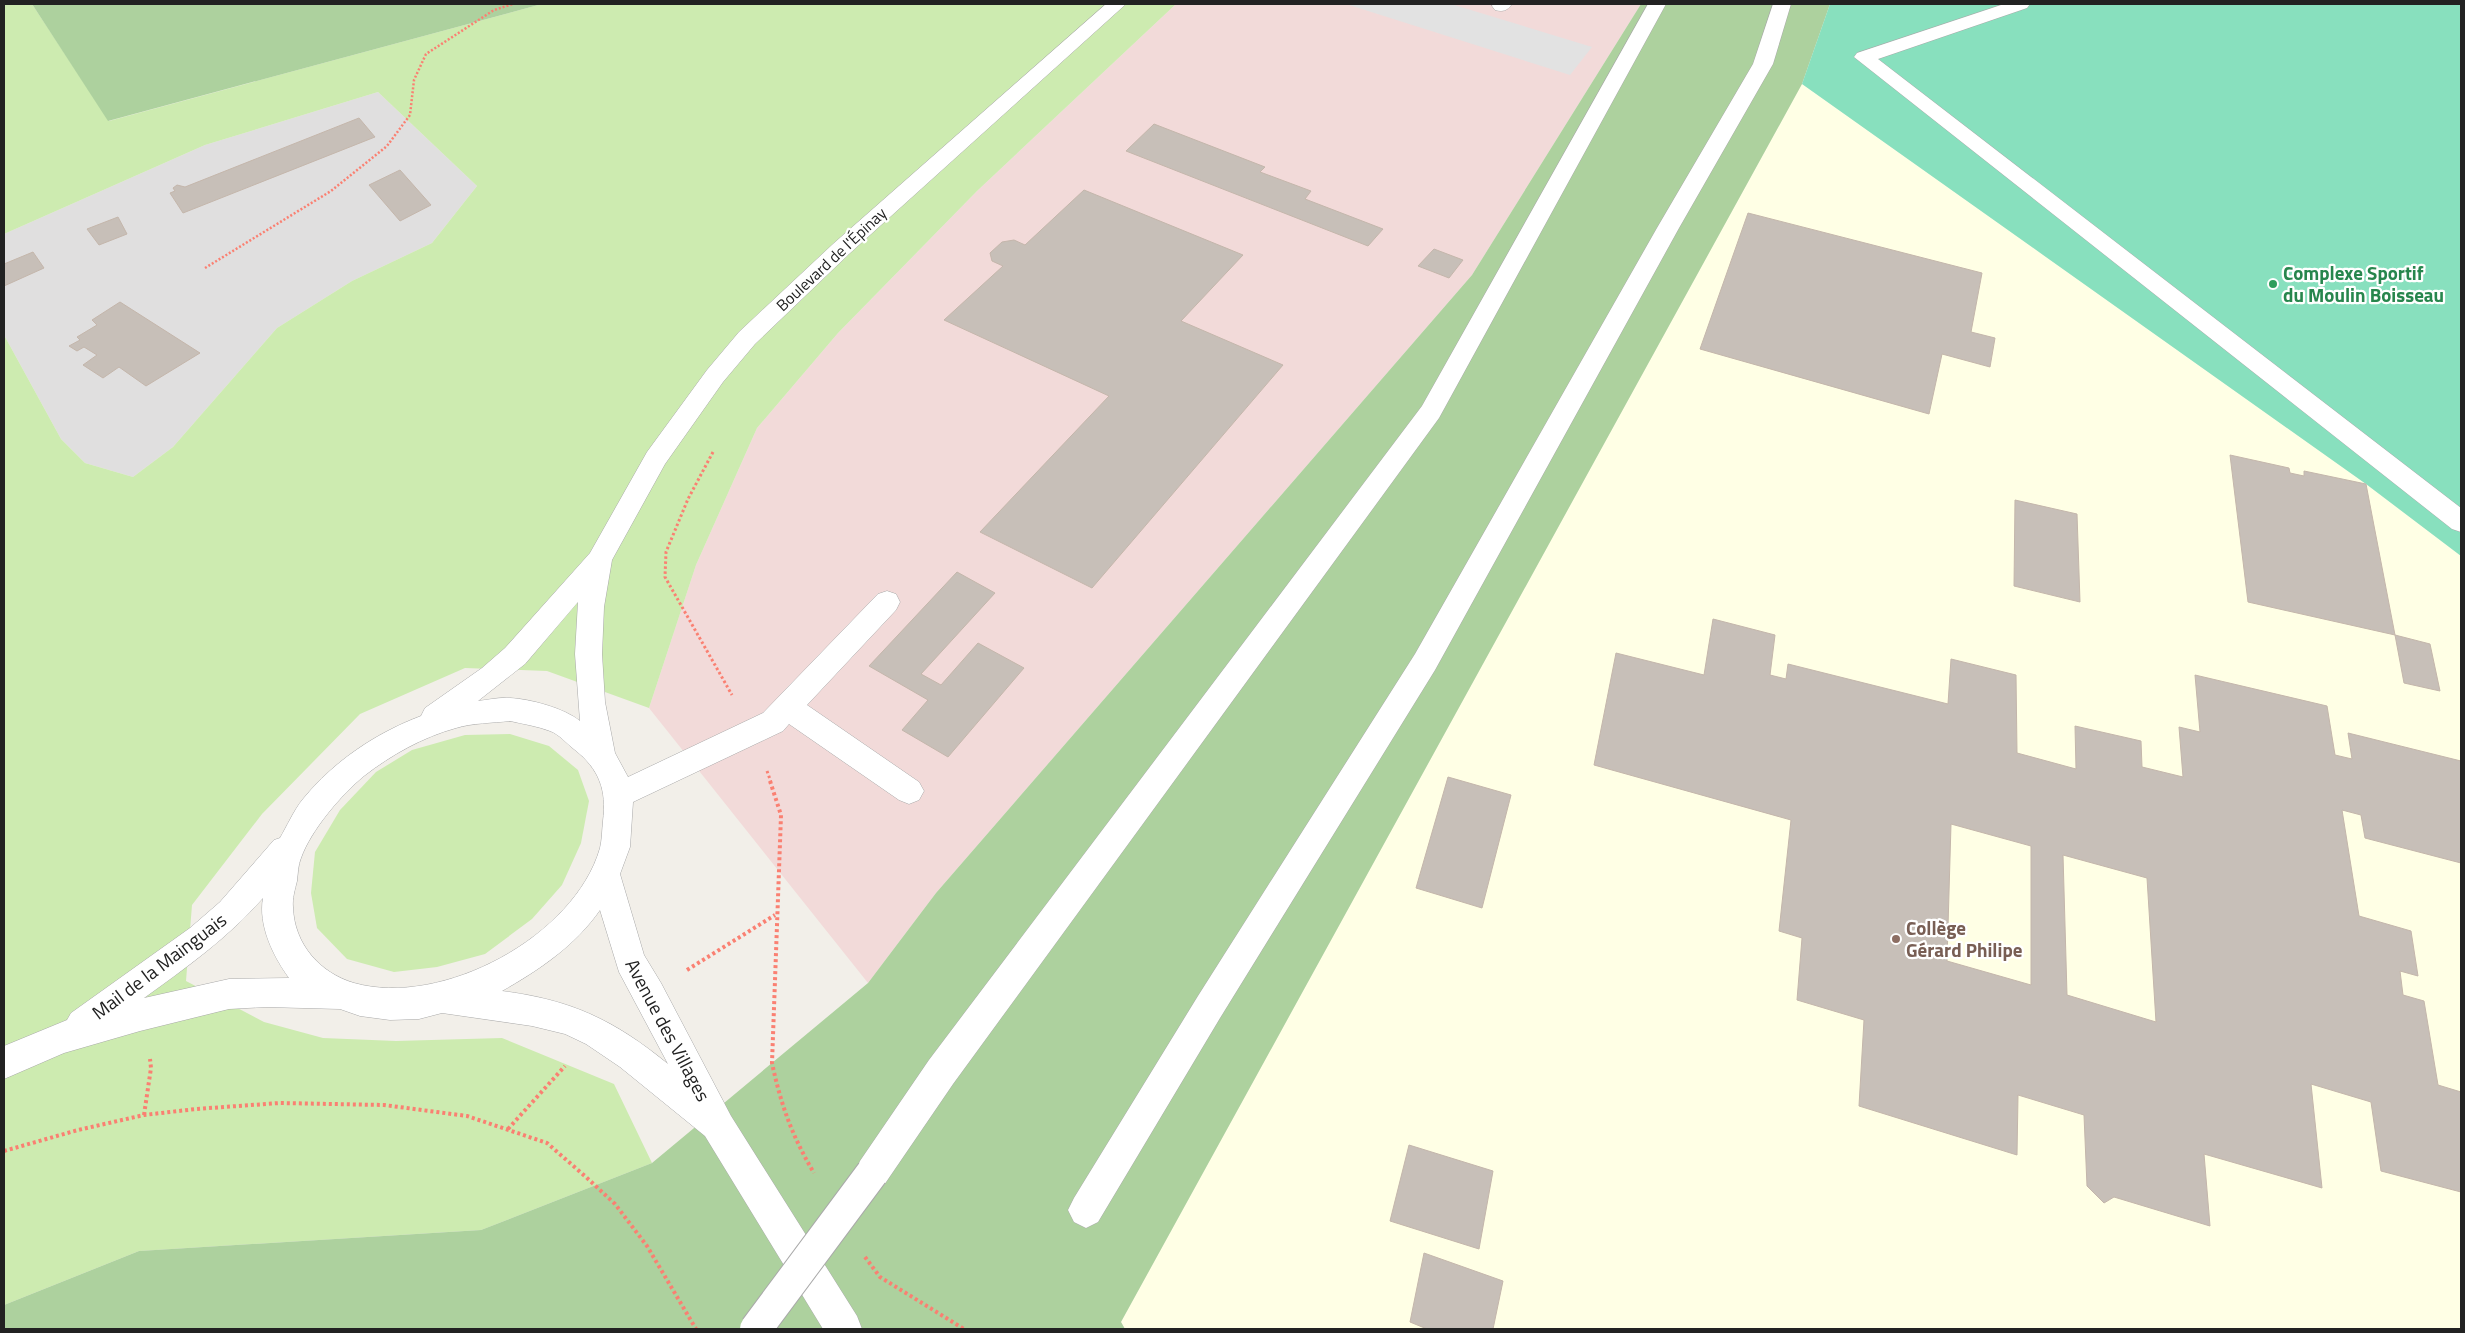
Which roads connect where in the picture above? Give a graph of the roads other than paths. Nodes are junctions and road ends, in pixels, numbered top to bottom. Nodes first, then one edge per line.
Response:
1 (1117, 4) edge
2 (1657, 4) edge
3 (1782, 4) edge
4 (2021, 4) edge
5 (2461, 522) edge
6 (599, 560) junction
7 (887, 602) dead end
8 (787, 707) junction
9 (417, 728) junction
10 (600, 753) junction
11 (909, 791) dead end
12 (618, 795) junction
13 (291, 843) junction
14 (604, 873) junction
15 (343, 995) junction
16 (439, 999) junction
17 (61, 1038) junction
18 (4, 1064) edge
19 (720, 1128) junction
20 (1086, 1210) dead end
21 (756, 1329) edge
22 (844, 1329) edge

1 - 6 street, Boulevard de l'Épinay
2 - 21 street, bridge
3 - 20 street
4 - 5 street
6 - 9 street, Boulevard de l'Épinay
6 - 10 street, Boulevard de l'Épinay
7 - 8 street
8 - 11 street
8 - 12 street
9 - 10 street
9 - 13 street
10 - 12 street
12 - 14 street
13 - 15 street
13 - 17 street, Mail de la Mainguais
14 - 16 street
14 - 19 street, Avenue des Villages
15 - 16 street
15 - 17 street, Mail de la Mainguais
16 - 19 street, Avenue des Villages
17 - 18 street, Mail de la Mainguais
19 - 22 street, Avenue des Villages

